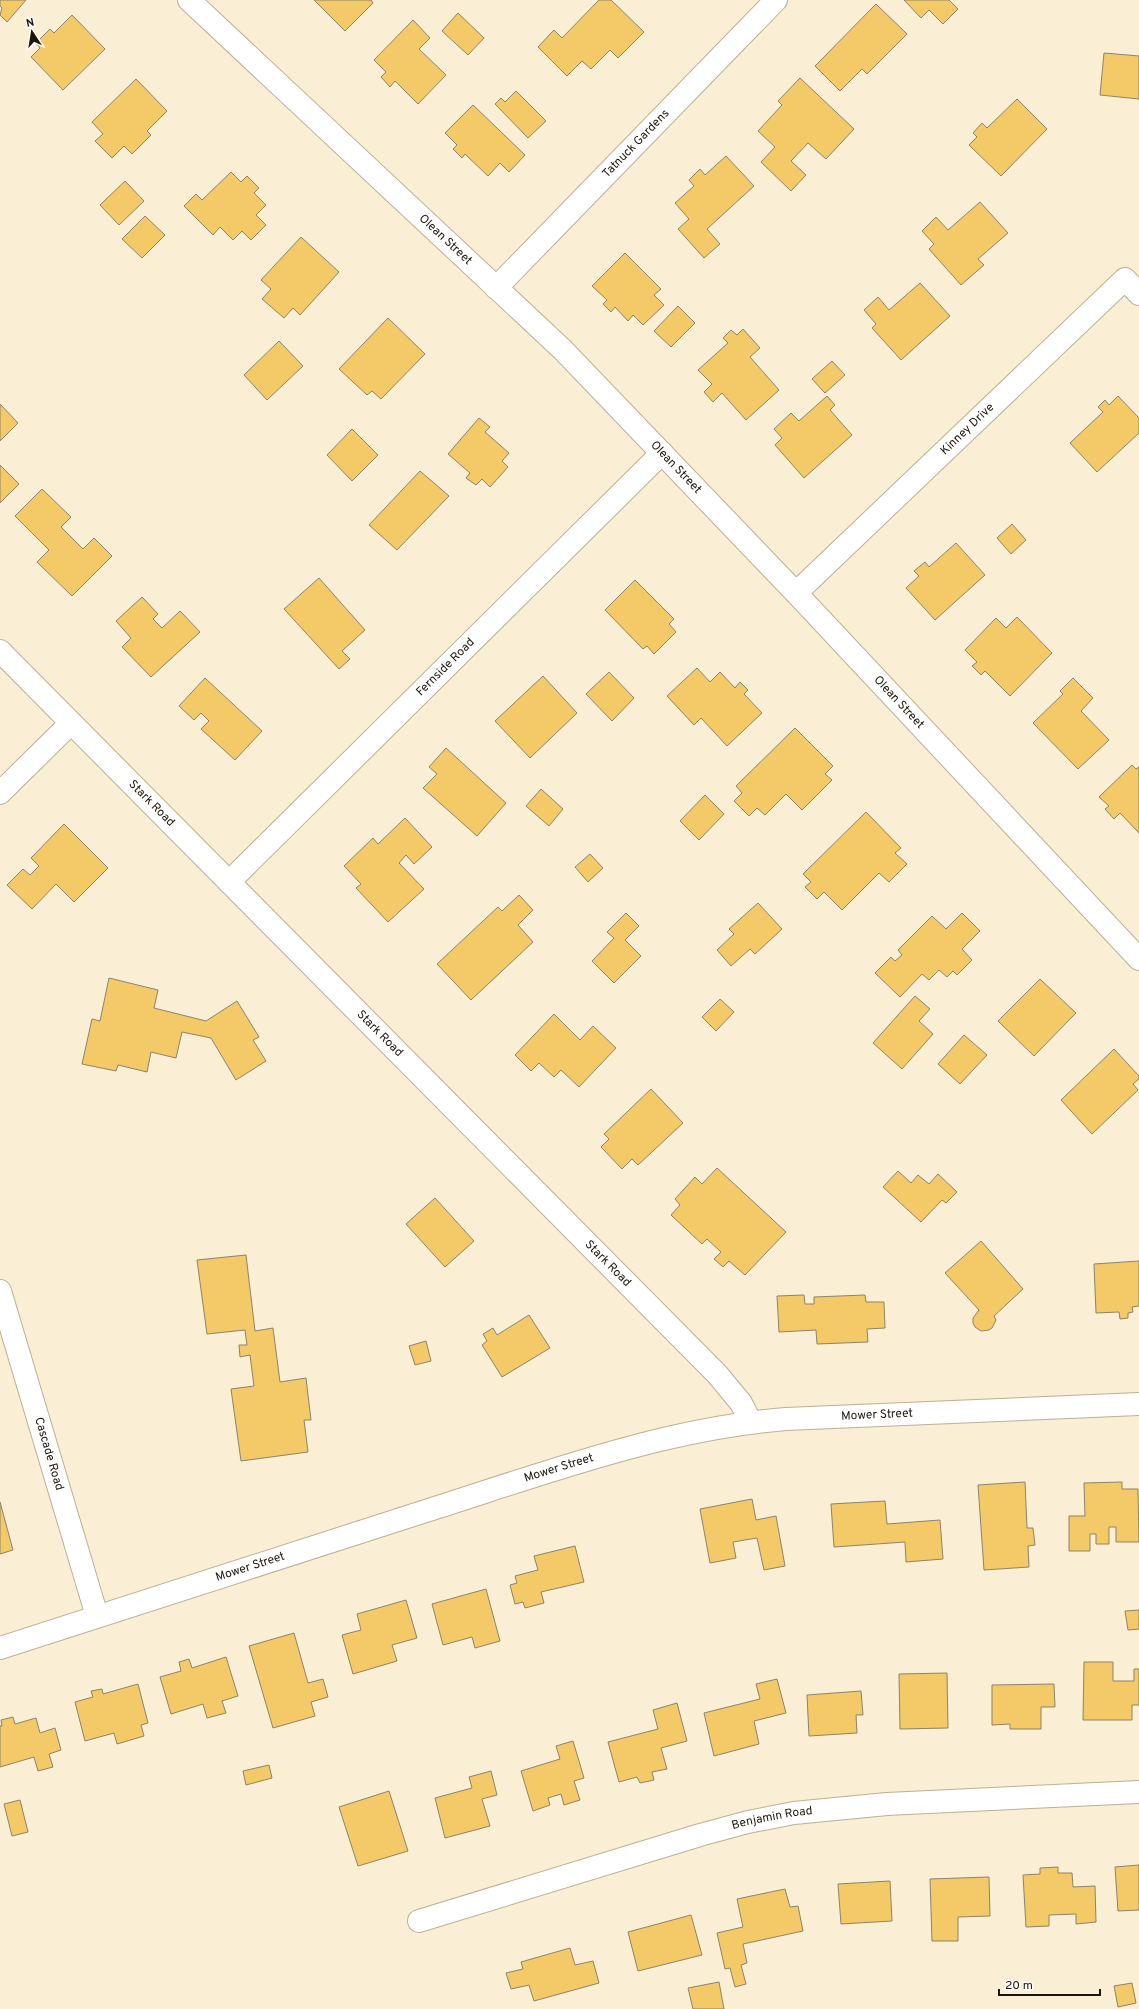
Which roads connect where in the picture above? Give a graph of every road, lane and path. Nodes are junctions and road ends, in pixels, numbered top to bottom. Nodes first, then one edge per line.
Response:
1 (189, 0) edge
2 (776, 0) edge
3 (496, 288) junction
4 (1139, 294) edge
5 (662, 453) junction
6 (796, 593) junction
7 (0, 651) edge
8 (71, 723) junction
9 (0, 793) edge
10 (229, 882) junction
11 (1139, 959) edge
12 (0, 1291) edge
13 (1139, 1404) edge
14 (751, 1422) junction
15 (97, 1616) junction
16 (0, 1648) edge
17 (1139, 1792) edge
18 (419, 1922) dead end

1 - 3 street, Olean Street
2 - 3 street, Tatnuck Gardens
3 - 5 street, Olean Street
4 - 6 street, Kinney Drive
5 - 6 street, Olean Street
5 - 10 street, Fernside Road
6 - 11 street, Olean Street
7 - 8 street, Stark Road
8 - 9 street
8 - 10 street, Stark Road
10 - 14 street, Stark Road
12 - 15 street, Cascade Road
13 - 14 street, Mower Street
14 - 15 street, Mower Street
15 - 16 street, Mower Street
17 - 18 street, Benjamin Road

